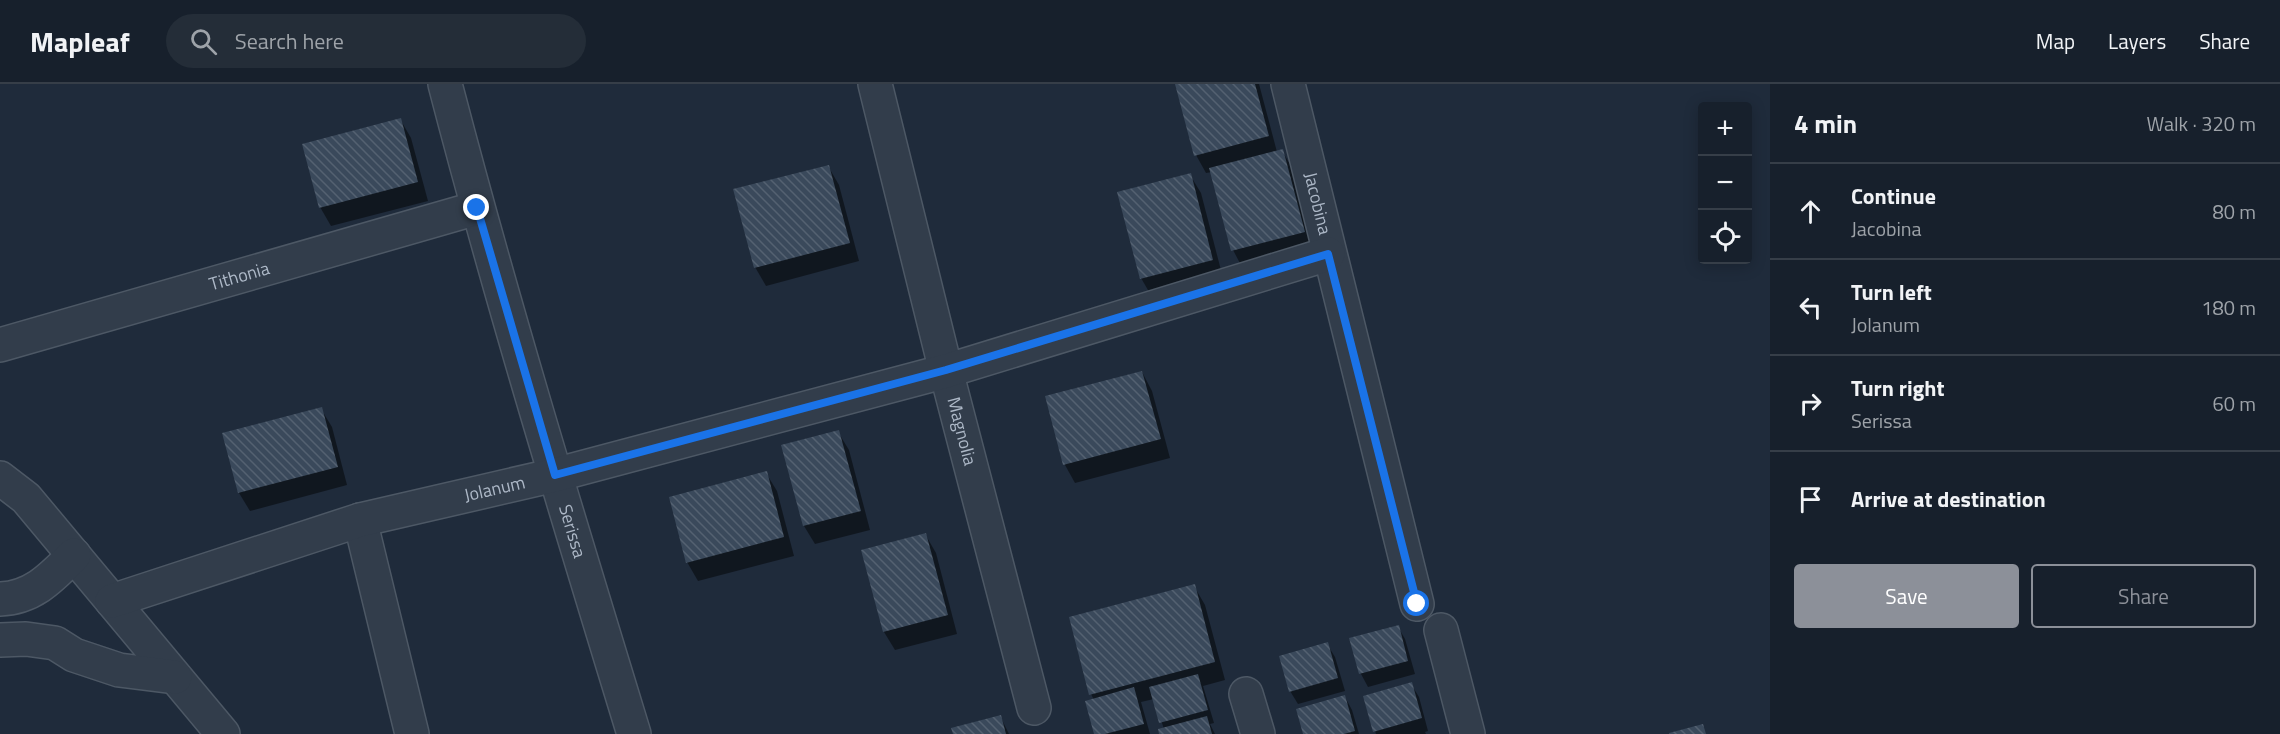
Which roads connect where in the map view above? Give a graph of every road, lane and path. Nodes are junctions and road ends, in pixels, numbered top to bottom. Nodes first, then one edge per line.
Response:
1 (446, 84) edge
2 (875, 84) edge
3 (1288, 84) edge
4 (477, 208) junction
5 (1328, 254) junction
6 (0, 345) edge
7 (946, 370) junction
8 (555, 475) junction
9 (0, 478) edge
10 (360, 520) junction
11 (74, 555) junction
12 (0, 600) edge
13 (112, 601) junction
14 (1417, 604) dead end
15 (1441, 630) dead end
16 (0, 640) edge
17 (175, 677) junction
18 (1246, 694) dead end
19 (1034, 708) dead end
20 (222, 734) edge
21 (412, 734) edge
22 (634, 734) edge
23 (1258, 734) edge
24 (1468, 734) edge

1 - 4 street, Serissa
2 - 7 street, Magnolia
3 - 5 street, Jacobina
4 - 6 street, Tithonia
4 - 8 street, Serissa
5 - 7 street, Jolanum
5 - 14 street, Jacobina
7 - 8 street, Jolanum
7 - 19 street, Magnolia
8 - 10 street, Jolanum
8 - 22 street, Serissa
9 - 11 street
10 - 13 street, Jolanum
10 - 21 street
11 - 12 street
11 - 13 street
13 - 17 street
15 - 24 street
16 - 17 street
17 - 20 street
18 - 23 street

